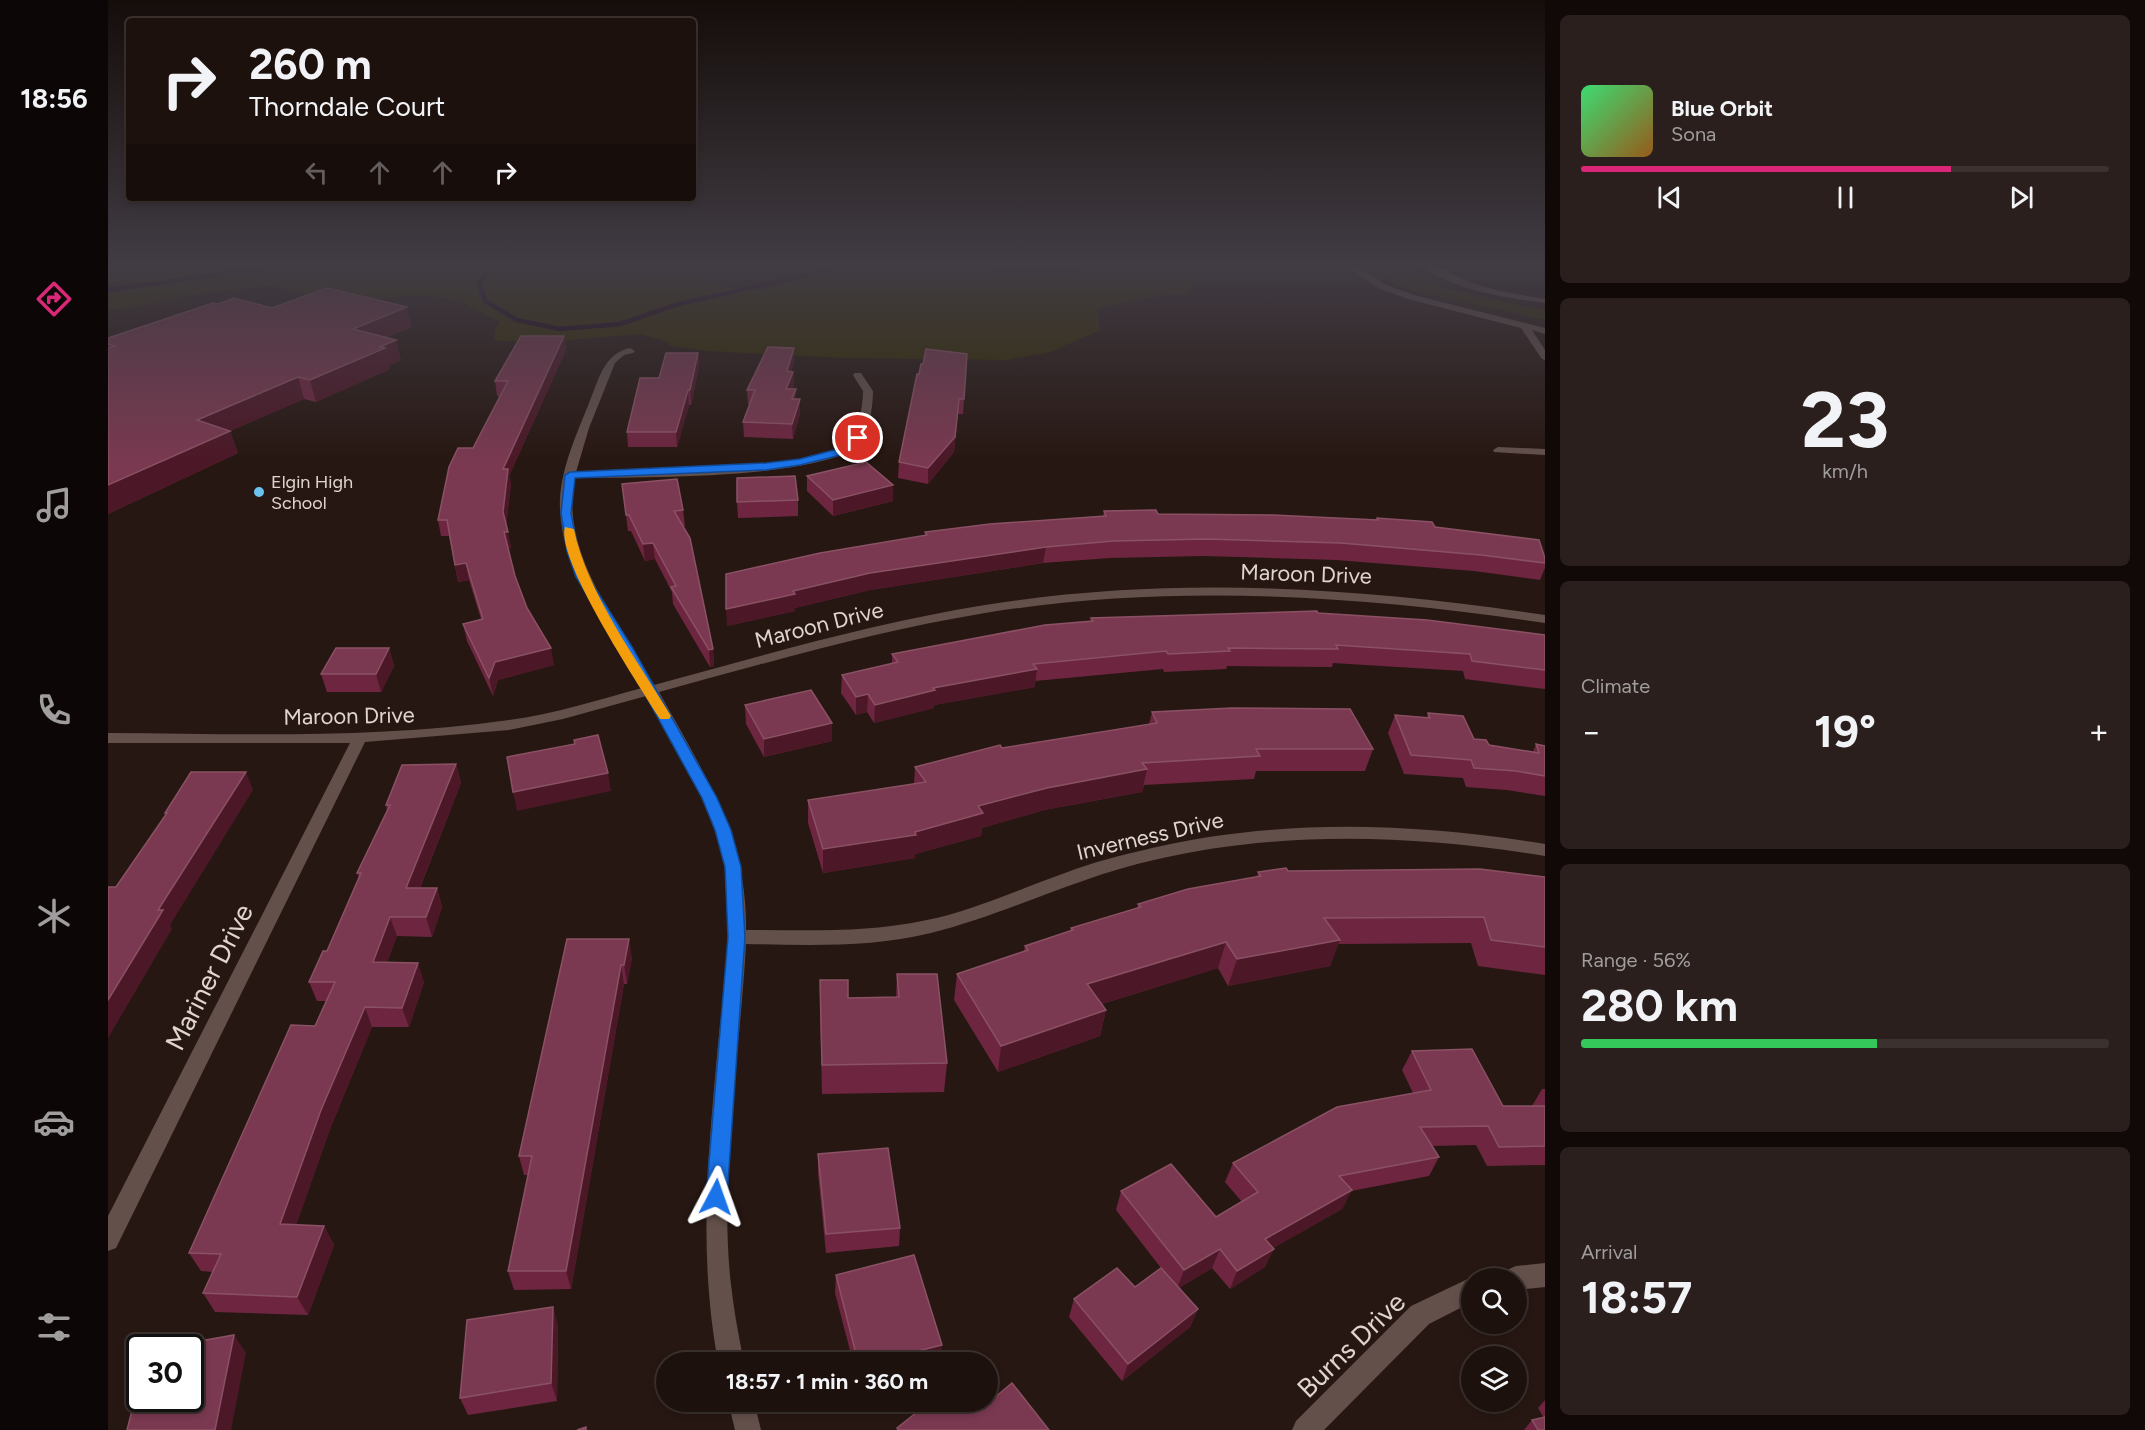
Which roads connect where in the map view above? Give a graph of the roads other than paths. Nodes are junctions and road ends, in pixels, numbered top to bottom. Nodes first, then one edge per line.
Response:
1 (1526, 329) edge
2 (630, 351) dead end
3 (1545, 357) edge
4 (858, 375) dead end
5 (1498, 450) dead end
6 (1545, 452) edge
7 (570, 475) junction
8 (1545, 619) edge
9 (650, 690) junction
10 (108, 738) edge
11 (359, 739) junction
12 (1545, 850) edge
13 (737, 937) junction
14 (108, 1240) edge
15 (1545, 1275) edge
16 (1527, 1277) edge
17 (1461, 1294) edge
18 (729, 1352) edge
19 (744, 1412) edge
20 (748, 1430) edge
21 (1305, 1430) edge

1 - 3 street
2 - 7 street
4 - 7 street
5 - 6 street
7 - 9 street
8 - 9 street, Maroon Drive
9 - 11 street, Maroon Drive
9 - 13 street
10 - 11 street, Maroon Drive
11 - 14 street, Mariner Drive
12 - 13 street, Inverness Drive
13 - 18 street
15 - 16 street
17 - 21 street, Burns Drive
19 - 20 street

